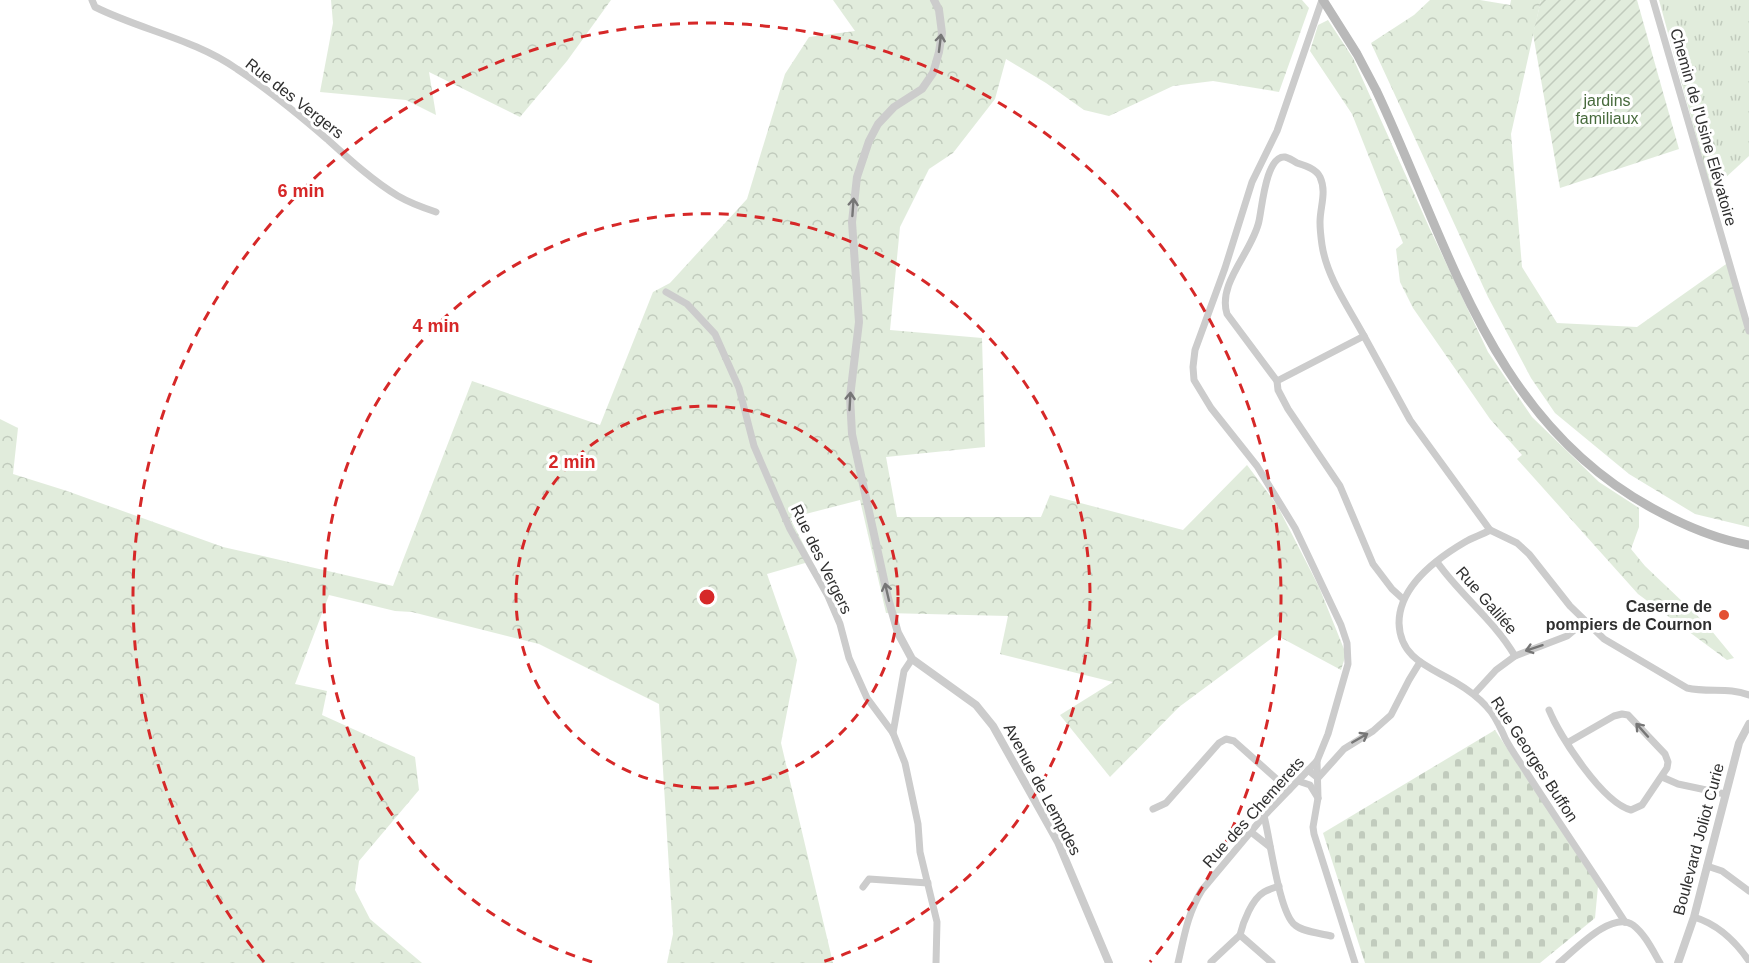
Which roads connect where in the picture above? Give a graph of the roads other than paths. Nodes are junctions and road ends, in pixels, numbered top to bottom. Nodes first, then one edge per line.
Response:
1 (934, 0) edge
2 (1323, 0) edge
3 (1653, 0) edge
4 (94, 3) edge
5 (436, 212) dead end
6 (666, 292) dead end
7 (1749, 331) edge
8 (1364, 336) junction
9 (1277, 381) junction
10 (1490, 530) junction
11 (1749, 545) edge
12 (1437, 562) junction
13 (1403, 599) junction
14 (1585, 621) junction
15 (1515, 656) junction
16 (912, 659) junction
17 (1420, 663) junction
18 (1474, 694) junction
19 (1749, 695) edge
20 (1549, 710) dead end
21 (1749, 724) edge
22 (892, 733) junction
23 (1567, 743) junction
24 (1317, 761) junction
25 (1308, 770) junction
26 (1662, 777) junction
27 (1318, 778) junction
28 (1298, 781) junction
29 (1289, 790) junction
30 (1725, 794) junction
31 (1318, 798) junction
32 (1153, 808) dead end
33 (1264, 816) junction
34 (1251, 832) junction
35 (1270, 847) junction
36 (1707, 866) junction
37 (928, 883) junction
38 (1279, 886) junction
39 (864, 887) dead end
40 (1749, 891) edge
41 (1694, 917) junction
42 (1625, 922) junction
43 (1240, 935) junction
44 (1331, 936) dead end
45 (1749, 961) edge
46 (1211, 962) edge
47 (936, 963) edge
48 (1109, 963) edge
49 (1178, 963) edge
50 (1272, 963) edge
51 (1355, 963) edge
52 (1559, 963) edge
53 (1660, 963) edge
54 (1678, 963) edge

16 -> 1 street
2 - 11 main road
2 - 24 street, Rue des Chemerets
3 - 7 street, Chemin de l'Usine Elévatoire
4 - 5 street, Rue des Vergers
6 - 22 street, Rue des Vergers
8 - 9 street
8 - 9 street
8 - 10 street
9 - 13 street
10 - 12 street
10 - 14 street
12 - 13 street
12 - 15 street, Rue Galilée
13 - 17 street, Rue Georges Buffon
14 -> 15 street
14 - 19 street
15 - 18 street
16 - 22 street
16 - 48 street, Avenue de Lempdes
17 - 18 street, Rue Georges Buffon
27 -> 17 street
18 - 42 street, Rue Georges Buffon
20 - 23 street
21 - 30 street, Boulevard Joliot Curie
22 - 37 street, Rue des Vergers
23 - 26 street
26 -> 23 street
24 - 25 street, Rue des Chemerets
24 - 27 street
25 - 27 street
25 - 28 street, Rue des Chemerets
26 - 30 street
27 - 31 street
28 - 29 street, Rue des Chemerets
28 - 31 street
29 - 32 street
29 - 33 street, Rue des Chemerets
30 - 36 street, Boulevard Joliot Curie
31 - 51 street
33 - 34 street, Rue des Chemerets
33 - 35 street
34 - 35 street
34 - 49 street, Rue des Chemerets
35 - 38 street
36 - 40 street
36 - 41 street, Boulevard Joliot Curie
37 - 39 street
37 - 47 street, Rue des Vergers
38 - 43 street
38 - 44 street
41 - 45 street
41 - 54 street, Boulevard Joliot Curie
42 - 52 street
42 - 53 street, Rue Georges Buffon
43 - 46 street
43 - 50 street

